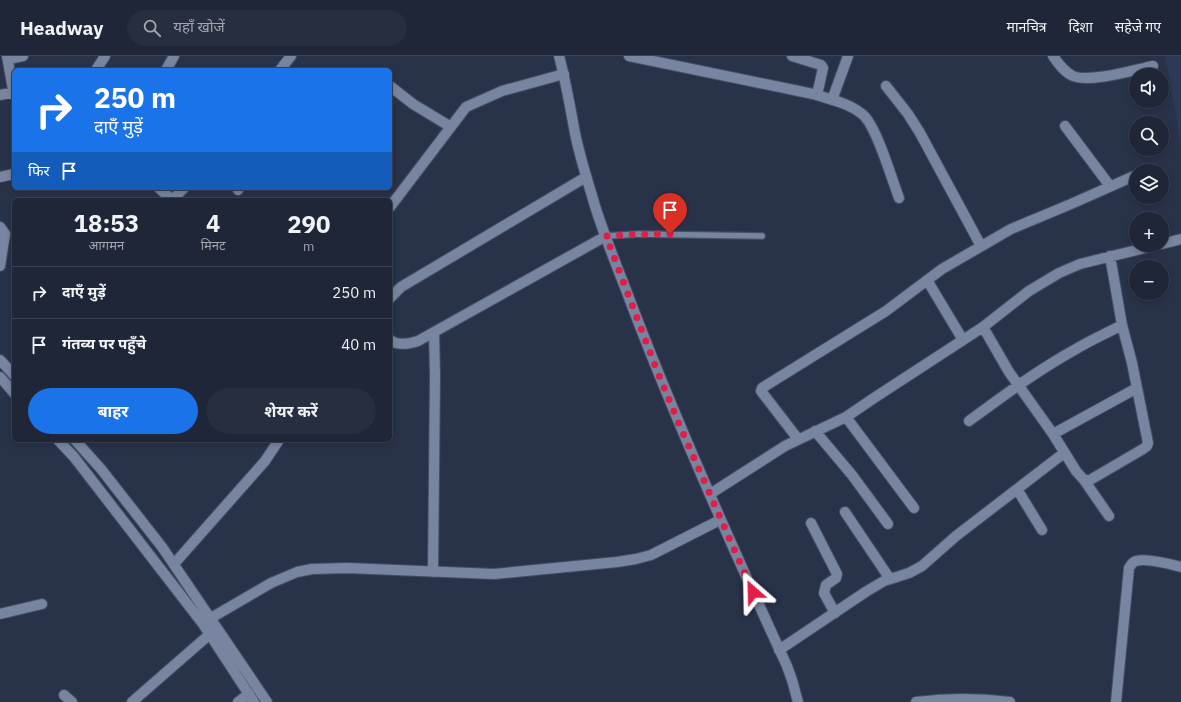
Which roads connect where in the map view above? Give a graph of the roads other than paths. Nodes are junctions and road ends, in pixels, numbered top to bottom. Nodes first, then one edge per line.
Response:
1 (23, 56) edge
2 (105, 56) edge
3 (291, 56) edge
4 (559, 56) edge
5 (629, 56) edge
6 (792, 56) edge
7 (848, 56) edge
8 (1053, 56) edge
9 (6, 62) edge
10 (1153, 66) dead end
11 (97, 68) edge
12 (282, 68) edge
13 (564, 74) junction
14 (12, 85) edge
15 (886, 86) dead end
16 (392, 88) edge
17 (12, 93) edge
18 (0, 95) edge
19 (817, 95) junction
20 (832, 100) junction
21 (452, 126) junction
22 (1065, 126) dead end
23 (12, 174) edge
24 (0, 177) edge
25 (586, 177) junction
26 (1129, 178) edge
27 (1110, 186) junction
28 (161, 190) edge
29 (182, 190) edge
30 (170, 198) edge
31 (174, 198) edge
32 (899, 198) dead end
33 (392, 203) edge
34 (0, 227) edge
35 (606, 236) junction
36 (762, 236) dead end
37 (1181, 239) edge
38 (1169, 242) edge
39 (981, 246) junction
40 (1129, 252) edge
41 (1110, 256) junction
42 (0, 266) edge
43 (927, 280) junction
44 (392, 296) edge
45 (1122, 325) junction
46 (983, 327) junction
47 (434, 332) junction
48 (964, 340) junction
49 (392, 341) edge
50 (0, 360) edge
51 (12, 373) edge
52 (0, 377) edge
53 (1018, 386) junction
54 (1137, 388) junction
55 (12, 391) edge
56 (846, 417) junction
57 (969, 421) dead end
58 (815, 431) junction
59 (1053, 434) junction
60 (798, 439) junction
61 (60, 442) edge
62 (77, 442) edge
63 (278, 442) edge
64 (1064, 453) junction
65 (1084, 480) junction
66 (1017, 489) junction
67 (710, 494) junction
68 (914, 508) dead end
69 (845, 512) dead end
70 (1109, 516) dead end
71 (720, 520) junction
72 (811, 523) dead end
73 (888, 524) dead end
74 (1042, 530) dead end
75 (174, 564) junction
76 (1181, 567) edge
77 (433, 572) junction
78 (890, 579) junction
79 (42, 604) dead end
80 (835, 613) junction
81 (0, 614) edge
82 (211, 618) junction
83 (210, 634) junction
84 (779, 650) junction
85 (251, 698) edge
86 (132, 702) edge
87 (238, 702) edge
88 (267, 702) edge
89 (798, 702) edge
90 (916, 702) edge
91 (1010, 702) edge
92 (1116, 702) edge

1 - 9 street
2 - 11 street
3 - 12 street
4 - 13 street
5 - 19 street
6 - 19 street
7 - 20 street
8 - 10 street
9 - 14 street
13 - 21 street
13 - 25 street
15 - 39 street
16 - 21 street
17 - 18 street
19 - 20 street
20 - 32 street
21 - 33 street
22 - 27 street
23 - 24 street
25 - 35 street
25 - 44 street
26 - 27 street
27 - 39 street
28 - 30 street
29 - 31 street
34 - 42 street
35 - 36 lane
35 - 47 street
35 - 67 street
37 - 38 street
39 - 43 street
40 - 41 street
41 - 45 street
41 - 46 street
43 - 48 street
43 - 60 street
45 - 53 street
45 - 54 street
46 - 48 street
46 - 53 street
47 - 49 street
47 - 77 street
48 - 56 street
50 - 51 street
52 - 55 street
53 - 57 street
53 - 59 street
54 - 59 street
54 - 65 street
56 - 58 street
56 - 68 street
58 - 60 street
58 - 73 street
59 - 64 street
60 - 67 street
61 - 83 street
62 - 75 street
63 - 75 street
64 - 65 street
64 - 66 street
65 - 70 street
66 - 74 street
66 - 78 street
67 - 71 street
69 - 78 street
71 - 77 street
71 - 84 street
72 - 80 street
75 - 82 street
76 - 92 street
77 - 82 street
78 - 80 street
79 - 81 street
80 - 84 street
82 - 88 street
83 - 85 street
83 - 86 street
84 - 89 street
85 - 87 street
90 - 91 street

